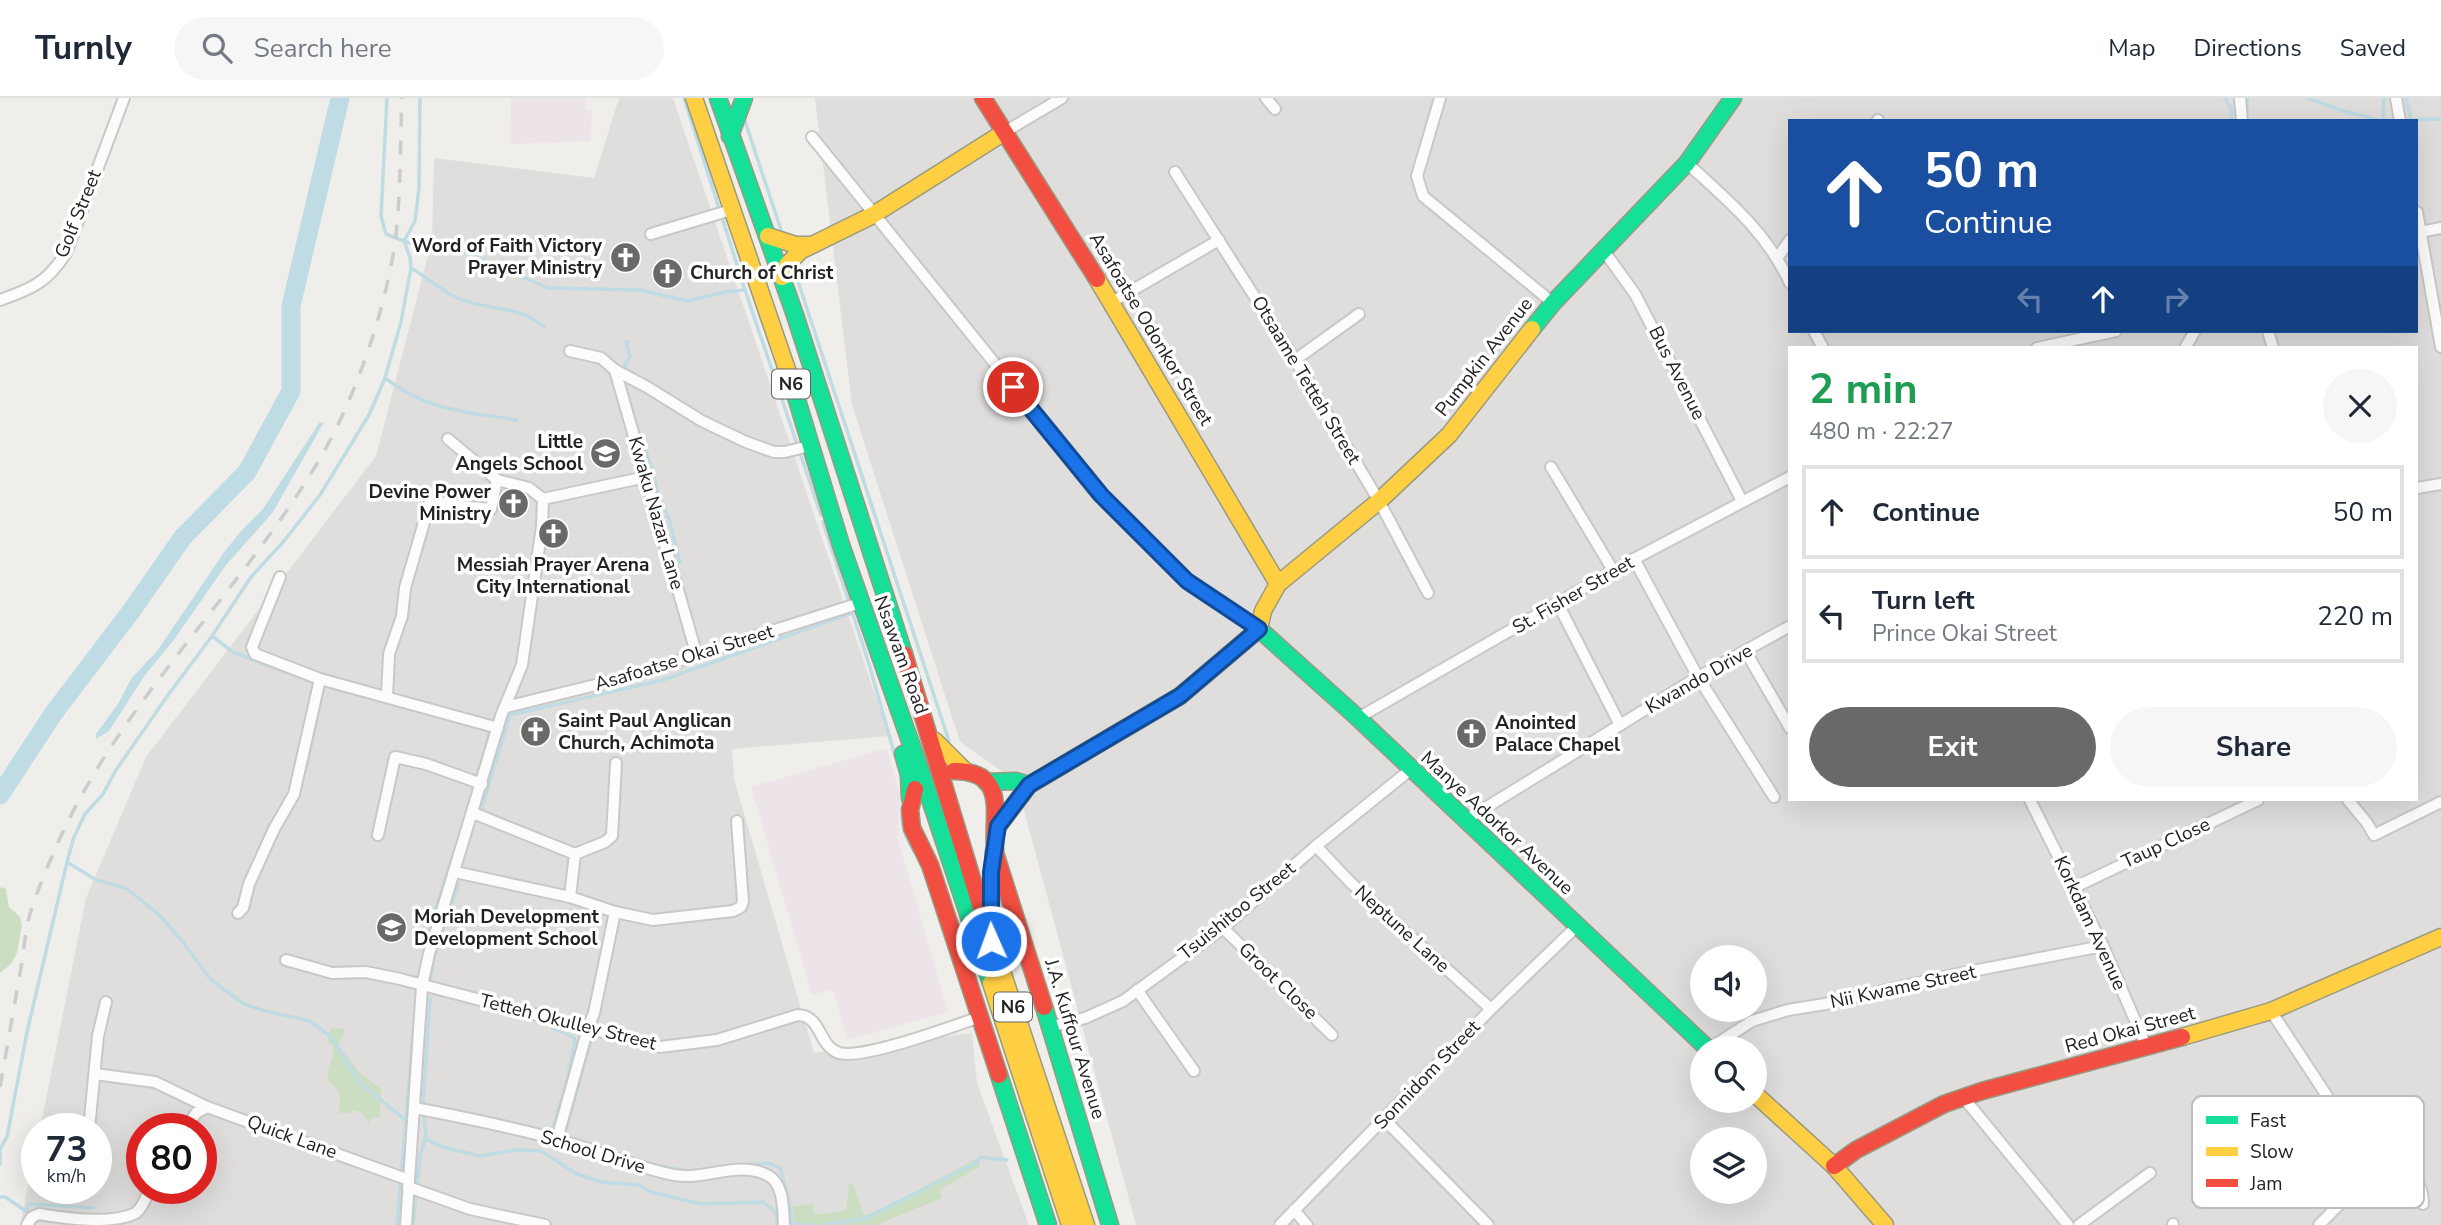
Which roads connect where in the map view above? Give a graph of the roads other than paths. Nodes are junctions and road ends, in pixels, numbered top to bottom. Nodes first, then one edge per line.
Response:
1 (124, 98) edge
2 (694, 98) edge
3 (718, 98) edge
4 (744, 98) edge
5 (983, 98) edge
6 (1062, 98) edge
7 (1266, 98) edge
8 (1440, 98) edge
9 (1733, 98) edge
10 (2240, 98) edge
11 (2396, 98) edge
12 (1275, 109) dead end
13 (2242, 119) edge
14 (2400, 119) edge
15 (1003, 133) junction
16 (730, 136) junction
17 (812, 137) dead end
18 (1687, 163) junction
19 (1175, 172) dead end
20 (731, 210) junction
21 (873, 215) junction
22 (2418, 219) edge
23 (2441, 228) edge
24 (2420, 232) junction
25 (651, 233) dead end
26 (768, 236) junction
27 (1219, 240) junction
28 (1788, 243) edge
29 (812, 245) junction
30 (1604, 251) junction
31 (1778, 257) junction
32 (782, 277) junction
33 (1788, 279) edge
34 (0, 300) edge
35 (1112, 302) junction
36 (1553, 303) junction
37 (1359, 314) dead end
38 (2107, 333) edge
39 (2046, 346) edge
40 (2441, 347) edge
41 (570, 351) dead end
42 (1296, 360) junction
43 (615, 370) junction
44 (448, 439) dead end
45 (809, 446) junction
46 (1551, 467) dead end
47 (646, 477) junction
48 (1788, 478) edge
49 (497, 480) junction
50 (2441, 484) edge
51 (2418, 488) edge
52 (543, 499) junction
53 (1742, 500) junction
54 (1379, 501) junction
55 (1634, 559) junction
56 (1614, 572) junction
57 (280, 577) dead end
58 (1278, 584) junction
59 (1428, 593) dead end
60 (860, 603) junction
61 (1558, 604) junction
62 (1788, 627) edge
63 (1259, 629) junction
64 (1746, 652) junction
65 (697, 656) junction
66 (885, 671) junction
67 (1698, 677) junction
68 (320, 679) junction
69 (387, 696) junction
70 (506, 707) junction
71 (1358, 718) junction
72 (1620, 724) junction
73 (1788, 725) edge
74 (498, 728) junction
75 (931, 737) junction
76 (616, 763) dead end
77 (964, 770) junction
78 (1410, 770) junction
79 (940, 771) junction
80 (923, 778) junction
81 (986, 782) junction
82 (482, 784) junction
83 (1029, 785) junction
84 (1774, 797) dead end
85 (910, 799) junction
86 (2031, 801) edge
87 (2256, 801) edge
88 (2349, 801) edge
89 (2441, 802) edge
90 (473, 813) junction
91 (737, 821) dead end
92 (1464, 821) junction
93 (998, 826) junction
94 (378, 835) dead end
95 (1316, 846) junction
96 (994, 851) junction
97 (575, 854) junction
98 (455, 872) junction
99 (2075, 887) junction
100 (570, 897) junction
101 (615, 912) junction
102 (238, 913) dead end
103 (1577, 926) junction
104 (1223, 928) junction
105 (2441, 937) edge
106 (991, 941) junction
107 (2103, 946) junction
108 (286, 960) dead end
109 (422, 986) junction
110 (1136, 990) junction
111 (106, 1002) dead end
112 (1491, 1009) junction
113 (2271, 1011) junction
114 (980, 1017) junction
115 (1050, 1027) junction
116 (588, 1028) junction
117 (1332, 1035) dead end
118 (1695, 1036) edge
119 (1728, 1036) edge
120 (2147, 1048) junction
121 (1194, 1071) dead end
122 (95, 1074) junction
123 (2327, 1096) edge
124 (1962, 1097) junction
125 (1767, 1105) edge
126 (208, 1107) junction
127 (415, 1108) junction
128 (91, 1113) edge
129 (196, 1113) edge
130 (1384, 1119) junction
131 (557, 1139) junction
132 (1834, 1166) junction
133 (2150, 1172) dead end
134 (409, 1184) junction
135 (141, 1204) edge
136 (2336, 1208) edge
137 (1294, 1210) junction
138 (27, 1225) edge
139 (99, 1225) edge
140 (406, 1225) edge
141 (545, 1225) edge
142 (784, 1225) edge
143 (1048, 1225) edge
144 (1070, 1225) edge
145 (1086, 1225) edge
146 (1110, 1225) edge
147 (1280, 1225) edge
148 (1307, 1225) edge
149 (1488, 1225) edge
150 (1885, 1225) edge
151 (2068, 1225) edge
152 (2079, 1225) edge
153 (2319, 1225) edge

1 - 34 street, Golf Street
2 - 20 main road, Nsawam Road / N6
3 - 16 main road, Nsawam Road / N6
4 - 16 main road
5 - 15 main road, Asafoatse Odonkor Street
6 - 15 street
7 - 12 street
8 - 36 street
9 - 18 main road, Pumpkin Avenue
10 - 13 street
11 - 14 street
15 - 21 main road
15 - 35 main road, Asafoatse Odonkor Street
16 - 26 main road, Nsawam Road / N6
17 - 21 street
18 - 30 main road, Pumpkin Avenue
18 - 31 street
19 - 27 street, Otsaame Tetteh Street
20 - 25 street
20 - 45 main road, Nsawam Road / N6
21 - 29 main road
21 - 63 street
22 - 24 street
23 - 24 street
24 - 40 street
26 - 29 main road
26 - 32 main road, Nsawam Road / N6
27 - 35 street
27 - 42 street, Otsaame Tetteh Street
28 - 31 street
29 - 32 main road
30 - 36 main road, Pumpkin Avenue
30 - 53 street, Bus Avenue
31 - 33 street
32 - 75 main road, Nsawam Road / N6
35 - 58 main road, Asafoatse Odonkor Street
36 - 54 main road, Pumpkin Avenue
37 - 42 street
38 - 39 street
41 - 43 street
42 - 54 street, Otsaame Tetteh Street
43 - 45 street
43 - 47 street, Kwaku Nazar Lane
44 - 49 street
45 - 60 main road, Nsawam Road / N6
46 - 56 street
47 - 52 street
47 - 65 street, Kwaku Nazar Lane
48 - 53 street, St. Fisher Street
49 - 52 street
49 - 69 street
50 - 51 street
52 - 70 street
53 - 55 street, St. Fisher Street
54 - 58 main road, Pumpkin Avenue
54 - 59 street, Otsaame Tetteh Street
55 - 56 street, St. Fisher Street
55 - 67 street
56 - 61 street, St. Fisher Street
57 - 68 street
58 - 63 main road, Pumpkin Avenue
60 - 65 street, Asafoatse Okai Street
60 - 66 main road, Nsawam Road / N6
61 - 71 street, St. Fisher Street
61 - 72 street
62 - 64 street, Kwando Drive
63 - 71 main road, Manye Adorkor Avenue
63 - 83 main road
64 - 67 street, Kwando Drive
64 - 73 street
65 - 70 street, Asafoatse Okai Street
66 - 80 main road, Nsawam Road / N6
66 - 85 main road
67 - 72 street, Kwando Drive
67 - 84 street
68 - 69 street
68 - 102 street
69 - 74 street
70 - 74 street
71 - 78 main road, Manye Adorkor Avenue
72 - 92 street, Kwando Drive
74 - 82 street
75 - 77 main road
75 - 79 main road, Nsawam Road / N6
76 - 97 street
77 - 79 main road
77 - 81 main road
78 - 92 main road, Manye Adorkor Avenue
78 - 95 street, Tsuishitoo Street
79 - 80 main road
79 - 106 main road, Nsawam Road / N6
80 - 85 main road
80 - 144 main road, Nsawam Road / N6
81 - 83 main road
81 - 93 main road, J.A. Kuffour Avenue
82 - 90 street
82 - 94 street
83 - 93 main road
85 - 114 main road
86 - 99 street, Korkdam Avenue
87 - 99 street, Taup Close
88 - 89 street
90 - 97 street
90 - 98 street
91 - 101 street
92 - 103 main road, Manye Adorkor Avenue
93 - 96 main road, J.A. Kuffour Avenue
95 - 104 street, Tsuishitoo Street
95 - 112 street, Neptune Lane
96 - 106 main road
96 - 115 main road, J.A. Kuffour Avenue
97 - 100 street
98 - 100 street
98 - 109 street
99 - 107 street, Korkdam Avenue
100 - 101 street
101 - 116 street
103 - 112 street, Sonnidom Street
103 - 118 main road, Manye Adorkor Avenue
104 - 110 street, Tsuishitoo Street
104 - 117 street, Groot Close
105 - 113 main road, Red Okai Street
106 - 145 main road, Nsawam Road / N6
107 - 119 street, Nii Kwame Street
107 - 120 street, Korkdam Avenue
108 - 109 street, Tetteh Okulley Street
109 - 116 street, Tetteh Okulley Street
109 - 127 street
110 - 115 street, Tsuishitoo Street
110 - 121 street
111 - 122 street
112 - 130 street, Sonnidom Street
113 - 120 main road, Red Okai Street
113 - 123 street
114 - 116 street, Tetteh Okulley Street
114 - 143 main road
115 - 146 main road, J.A. Kuffour Avenue
116 - 131 street
120 - 124 main road, Red Okai Street
122 - 126 street, Quick Lane
122 - 128 street
124 - 132 main road, Red Okai Street
124 - 151 street
125 - 132 main road
126 - 129 street
126 - 134 street, Quick Lane
127 - 131 street, School Drive
127 - 134 street
130 - 137 street, Sonnidom Street
130 - 149 street
131 - 142 street, School Drive
132 - 150 main road
133 - 152 street
134 - 140 street
134 - 141 street, Quick Lane
135 - 139 street
136 - 153 street
137 - 147 street, Sonnidom Street
137 - 148 street
138 - 139 street

